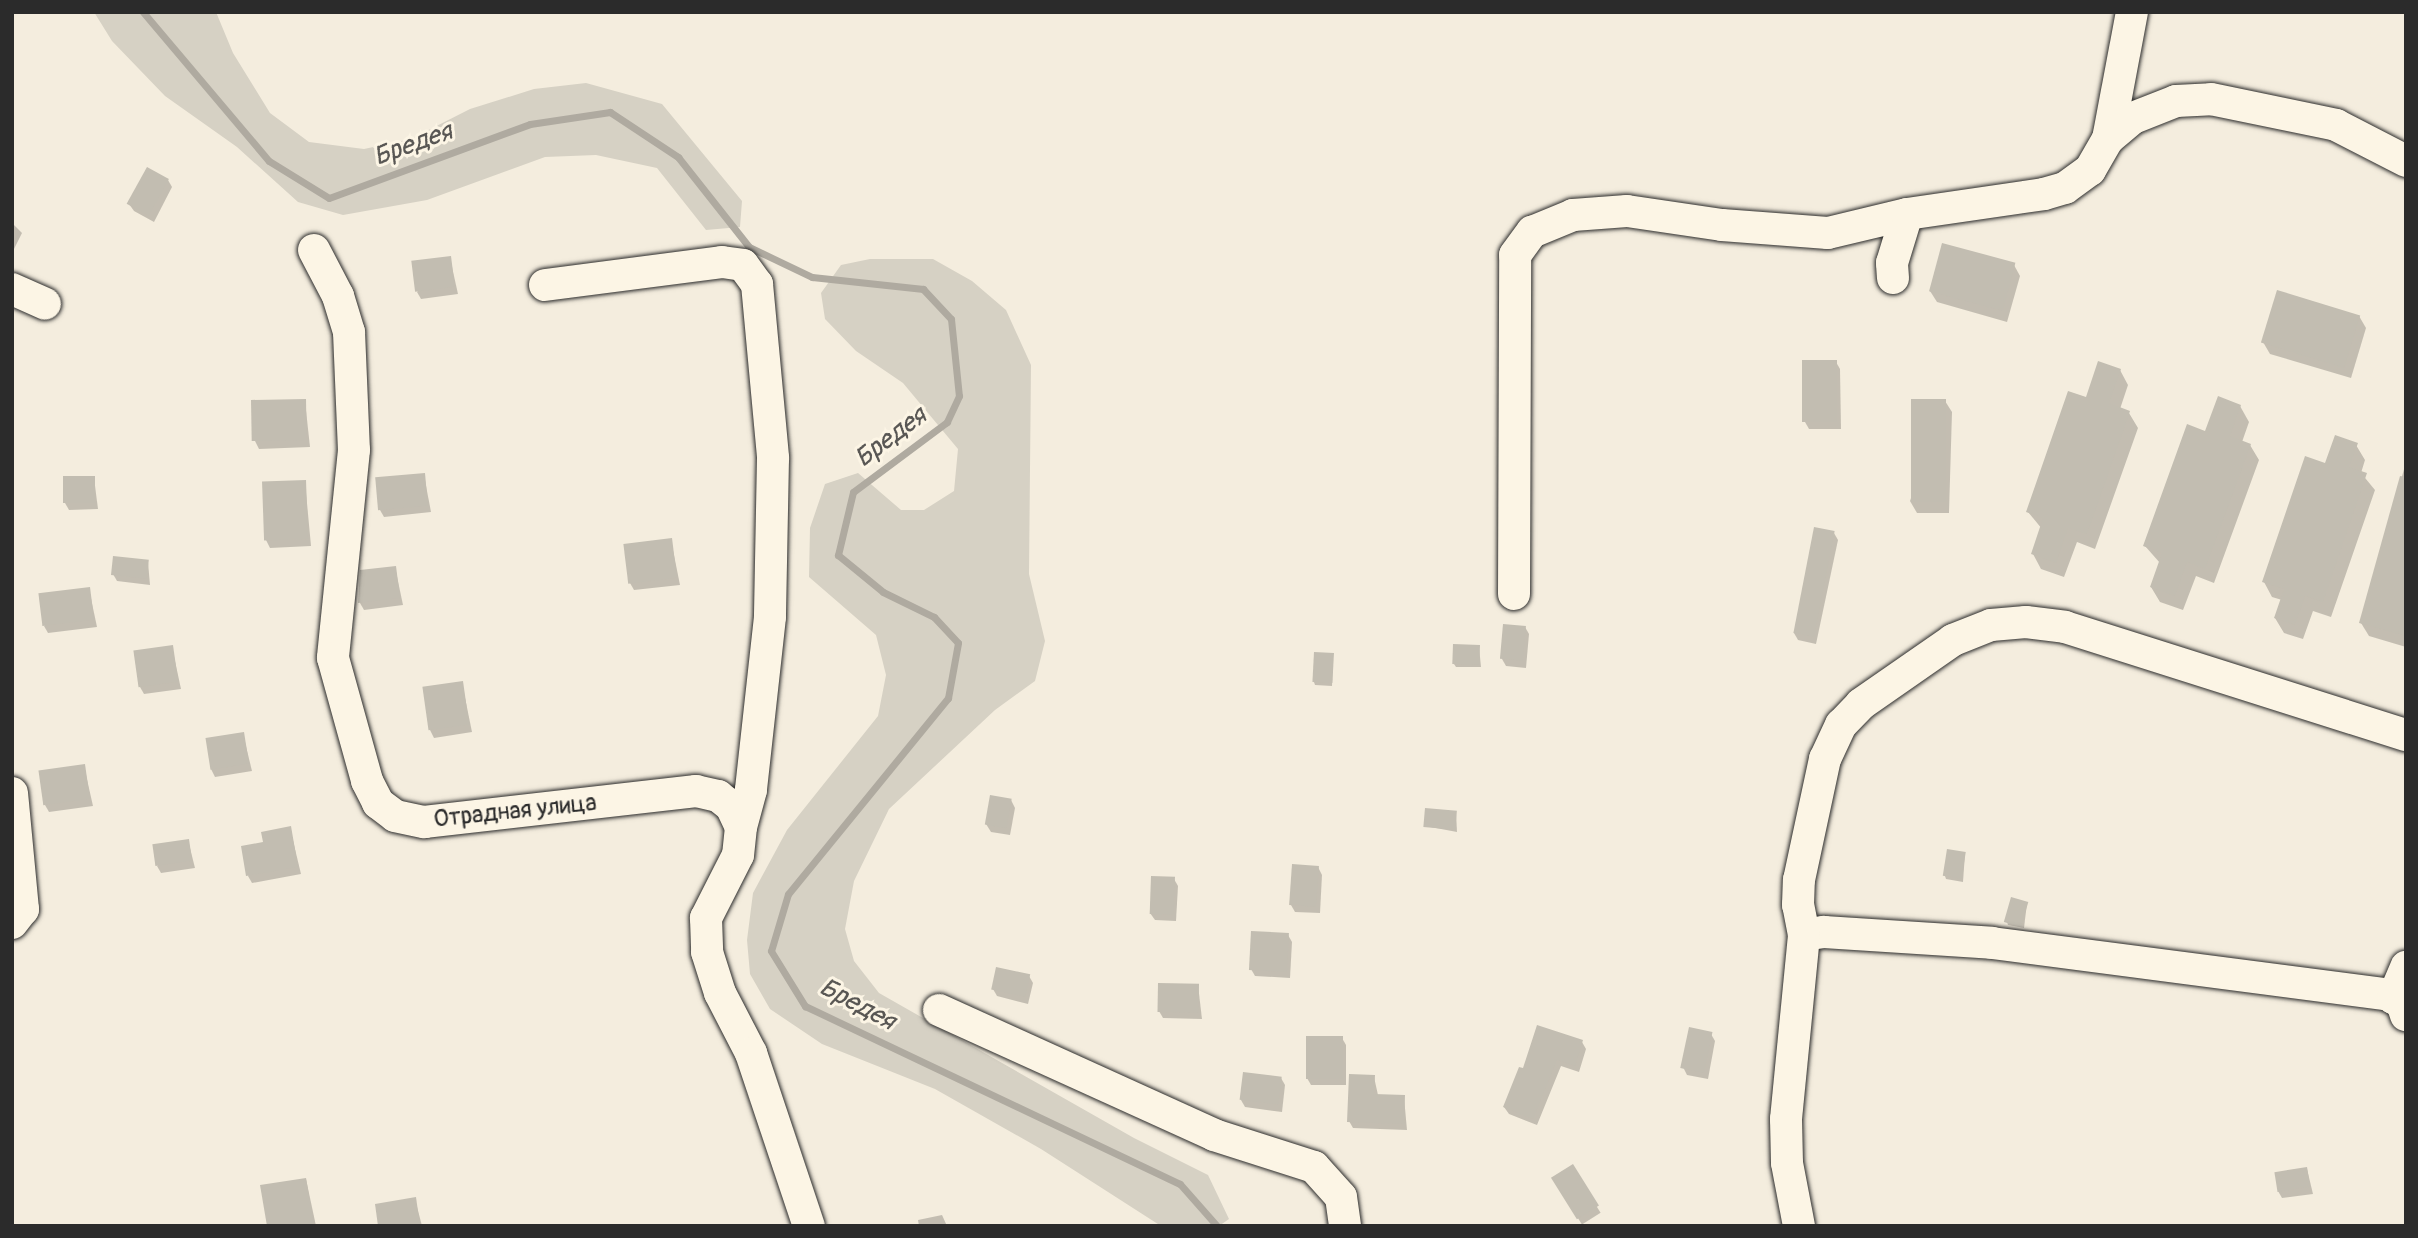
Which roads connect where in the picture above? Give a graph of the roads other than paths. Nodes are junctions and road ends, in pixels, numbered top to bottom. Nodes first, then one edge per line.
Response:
1 (2132, 12) edge
2 (2108, 139) junction
3 (2406, 161) edge
4 (1907, 214) junction
5 (314, 250) dead end
6 (1894, 278) dead end
7 (545, 285) dead end
8 (12, 289) edge
9 (45, 304) dead end
10 (1514, 594) dead end
11 (2406, 735) edge
12 (12, 793) edge
13 (741, 827) junction
14 (12, 923) edge
15 (1804, 935) junction
16 (2406, 967) edge
17 (2400, 1006) edge
18 (939, 1010) dead end
19 (809, 1226) edge
20 (1345, 1226) edge
21 (1799, 1226) edge

1 - 2 street
2 - 3 street
2 - 4 street
4 - 6 street
4 - 10 street
5 - 13 street, Отрадная улица
7 - 13 street
8 - 9 street
11 - 15 street
12 - 14 street
13 - 19 street
15 - 17 street
15 - 21 street
16 - 17 street
18 - 20 street

